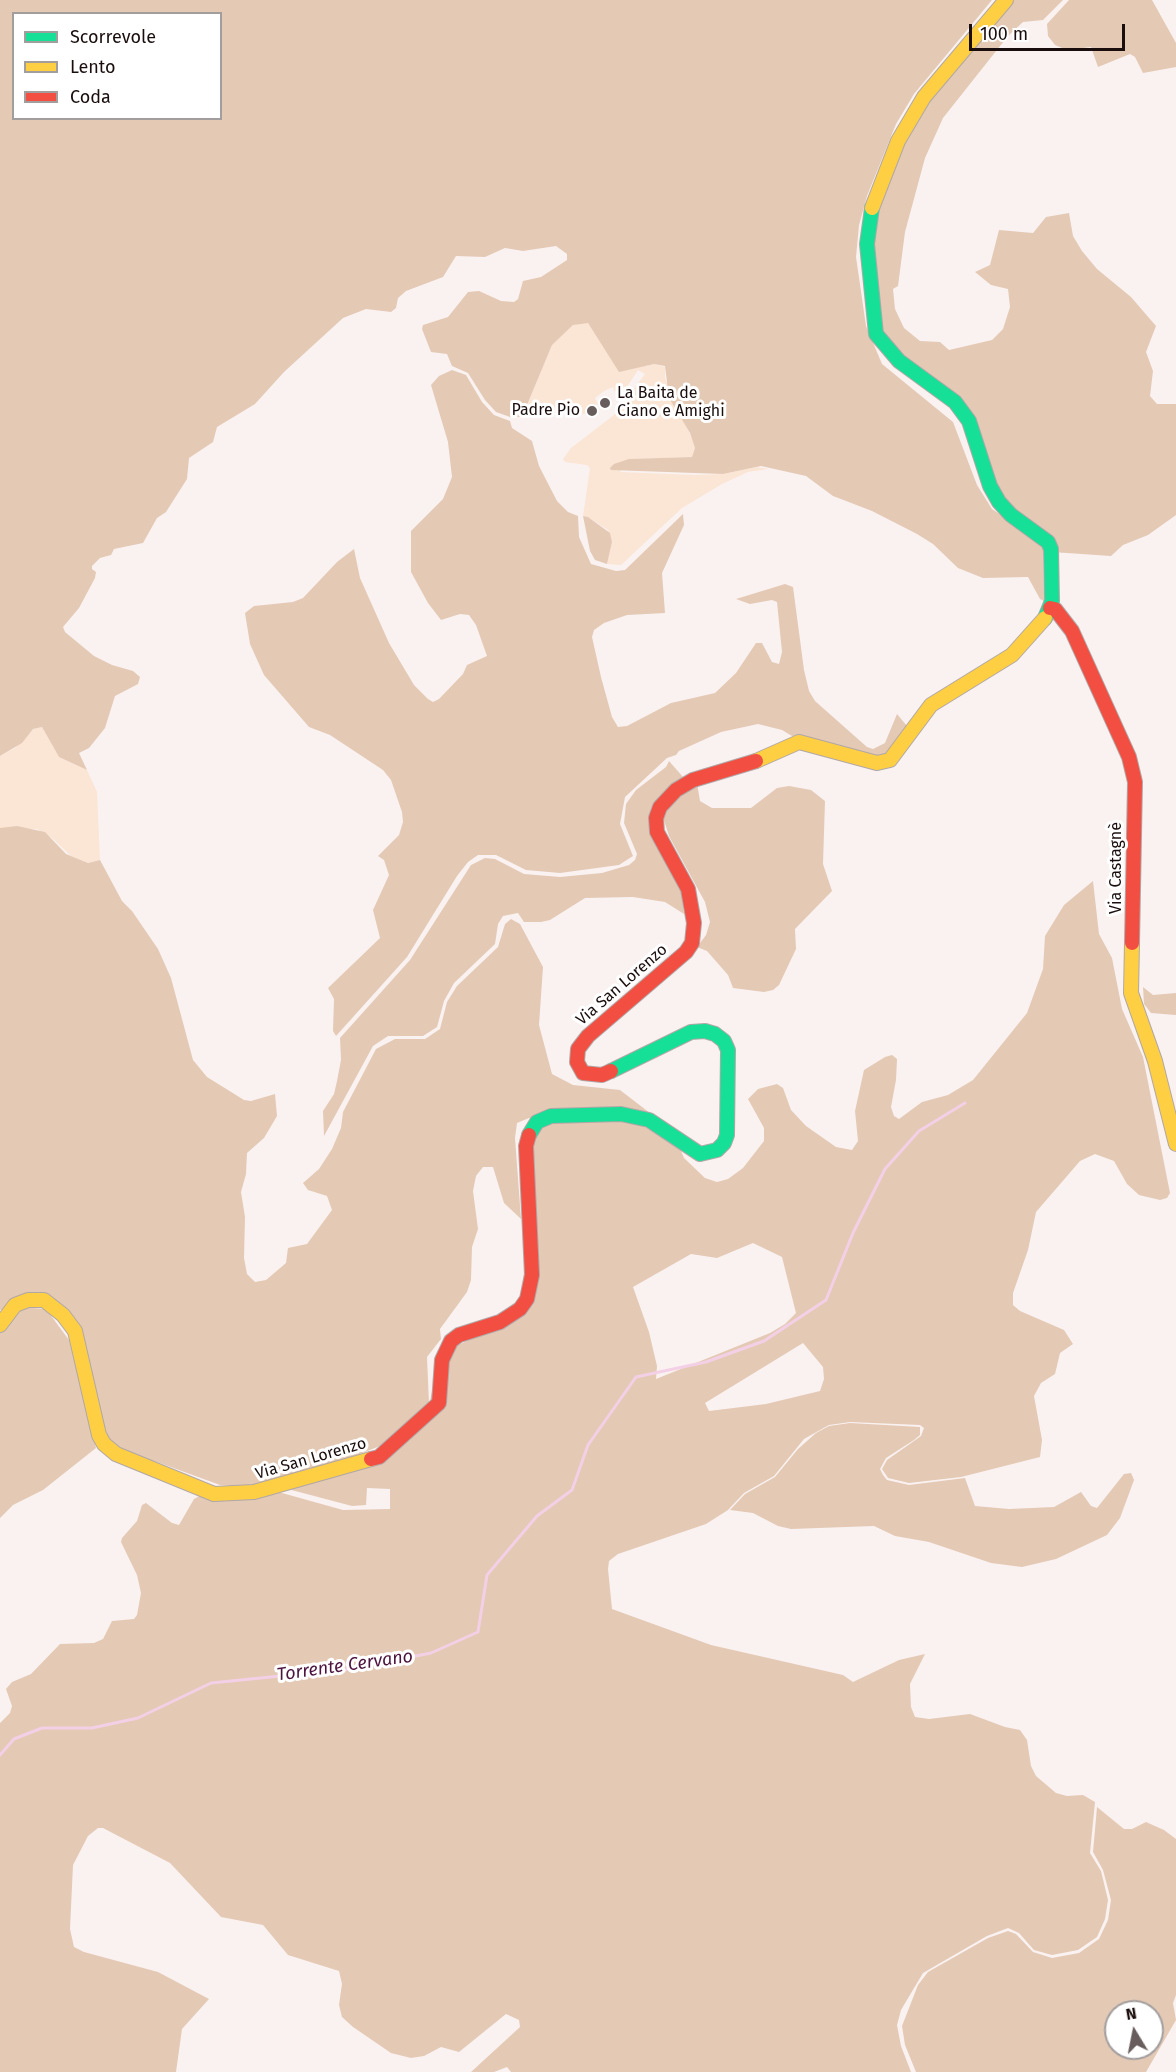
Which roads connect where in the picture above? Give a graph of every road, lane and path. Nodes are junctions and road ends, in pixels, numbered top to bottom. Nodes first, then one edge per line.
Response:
1 (1006, 0) edge
2 (1050, 608) junction
3 (1176, 1144) edge
4 (0, 1325) edge

1 - 2 street, Via San Lorenzo
2 - 3 street, Via Castagnè
2 - 4 street, Via San Lorenzo

